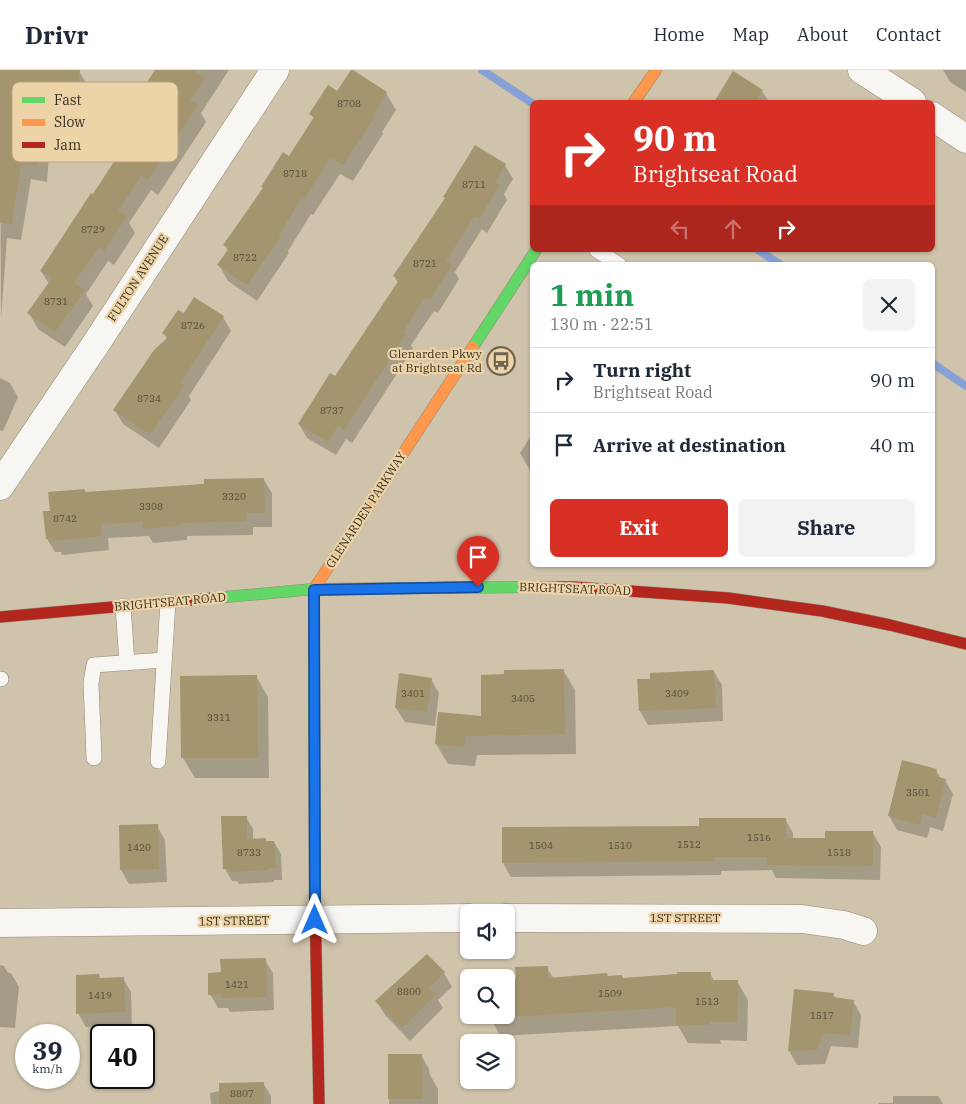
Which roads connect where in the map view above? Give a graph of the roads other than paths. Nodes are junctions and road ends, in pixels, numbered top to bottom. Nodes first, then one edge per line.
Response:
1 (275, 70) edge
2 (656, 70) edge
3 (862, 70) edge
4 (635, 100) edge
5 (909, 100) edge
6 (935, 118) edge
7 (966, 139) edge
8 (535, 252) edge
9 (600, 252) edge
10 (615, 262) edge
11 (0, 486) edge
12 (314, 590) junction
13 (168, 602) junction
14 (122, 606) junction
15 (0, 617) edge
16 (966, 644) edge
17 (164, 660) junction
18 (127, 663) junction
19 (94, 758) dead end
20 (158, 761) dead end
21 (460, 918) edge
22 (515, 918) edge
23 (315, 920) junction
24 (0, 923) edge
25 (863, 931) dead end
26 (319, 1104) edge

1 - 11 street, FULTON AVENUE
2 - 4 street
3 - 5 street
6 - 7 street
8 - 12 street, GLENARDEN PARKWAY
9 - 10 lane
12 - 13 street, BRIGHTSEAT ROAD
12 - 16 street, BRIGHTSEAT ROAD
12 - 23 street
13 - 14 street, BRIGHTSEAT ROAD
13 - 17 lane
14 - 15 street, BRIGHTSEAT ROAD
14 - 18 lane
17 - 18 lane
17 - 20 lane
18 - 19 lane
21 - 23 street, 1ST STREET
22 - 25 street, 1ST STREET
23 - 24 street, 1ST STREET
23 - 26 street

